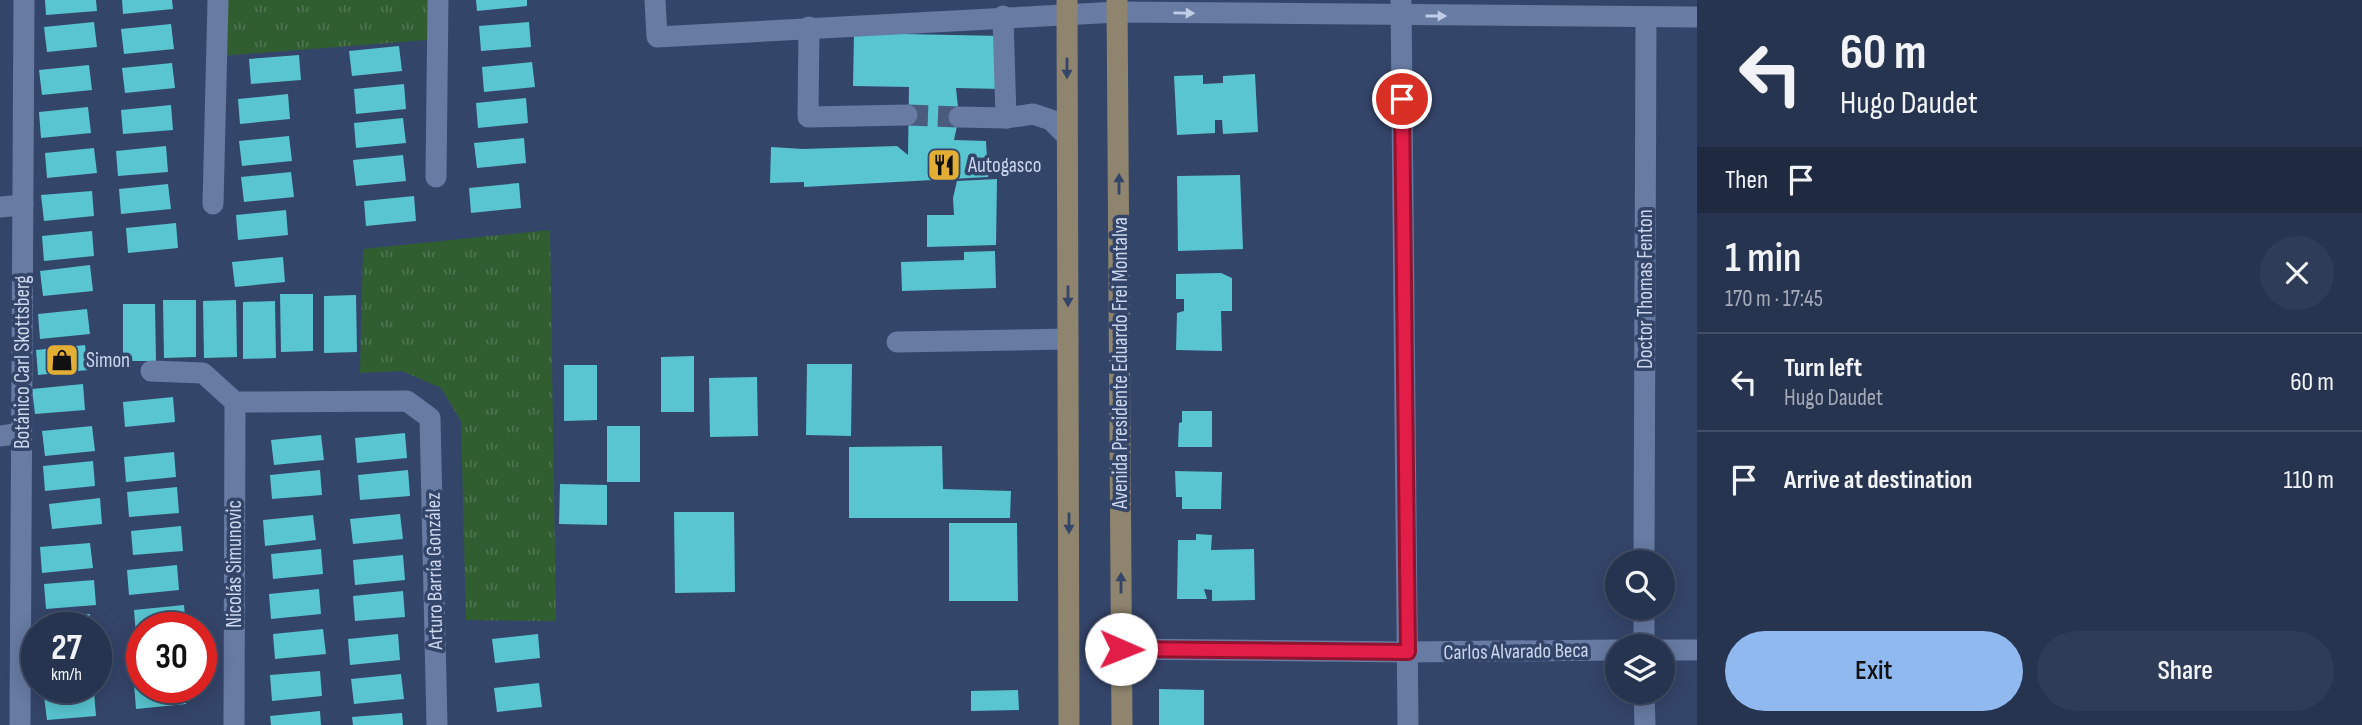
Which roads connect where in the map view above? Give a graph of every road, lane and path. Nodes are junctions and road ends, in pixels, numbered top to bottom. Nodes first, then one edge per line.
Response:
1 (24, 0) edge
2 (218, 0) edge
3 (438, 0) edge
4 (655, 0) edge
5 (1118, 6) edge
6 (1067, 7) edge
7 (1401, 8) edge
8 (1003, 16) junction
9 (1646, 17) junction
10 (1697, 17) edge
11 (808, 27) junction
12 (907, 116) tunnel mouth
13 (959, 117) tunnel mouth
14 (1006, 118) junction
15 (1067, 136) junction
16 (436, 177) dead end
17 (213, 204) dead end
18 (23, 205) junction
19 (0, 207) edge
20 (1068, 339) junction
21 (897, 342) dead end
22 (151, 371) dead end
23 (234, 402) junction
24 (10, 434) edge
25 (1644, 550) edge
26 (1121, 649) junction
27 (1605, 650) edge
28 (1675, 650) edge
29 (1697, 650) edge
30 (1408, 652) junction
31 (1644, 704) edge
32 (20, 725) edge
33 (234, 725) edge
34 (437, 725) edge
35 (1069, 725) edge
36 (1122, 725) edge
37 (1408, 725) edge
38 (1644, 725) edge

1 - 18 street, Botánico Carl Skottsberg
2 - 17 street
3 - 16 street
4 - 11 street
5 - 6 street
5 -> 7 street
26 -> 5 main road, Avenida Presidente Eduardo Frei Montalva
6 - 8 street
6 -> 15 main road
7 -> 9 street
7 - 30 street
8 - 11 street
8 - 14 street
9 - 10 street
9 - 25 street, Doctor Thomas Fenton
11 - 12 street
13 - 14 street
14 - 15 street
15 -> 20 main road
18 - 19 street
18 - 24 street, Botánico Carl Skottsberg
20 - 21 street
20 -> 35 main road
22 - 23 street
23 - 33 street, Nicolás Simunovic
23 - 34 street, Arturo Barría González
24 - 32 street, Botánico Carl Skottsberg
26 - 30 street, Carlos Alvarado Beca
26 - 36 main road, Avenida Presidente Eduardo Frei Montalva
27 - 30 street, Carlos Alvarado Beca
28 - 29 street
30 - 37 street
31 - 38 street

